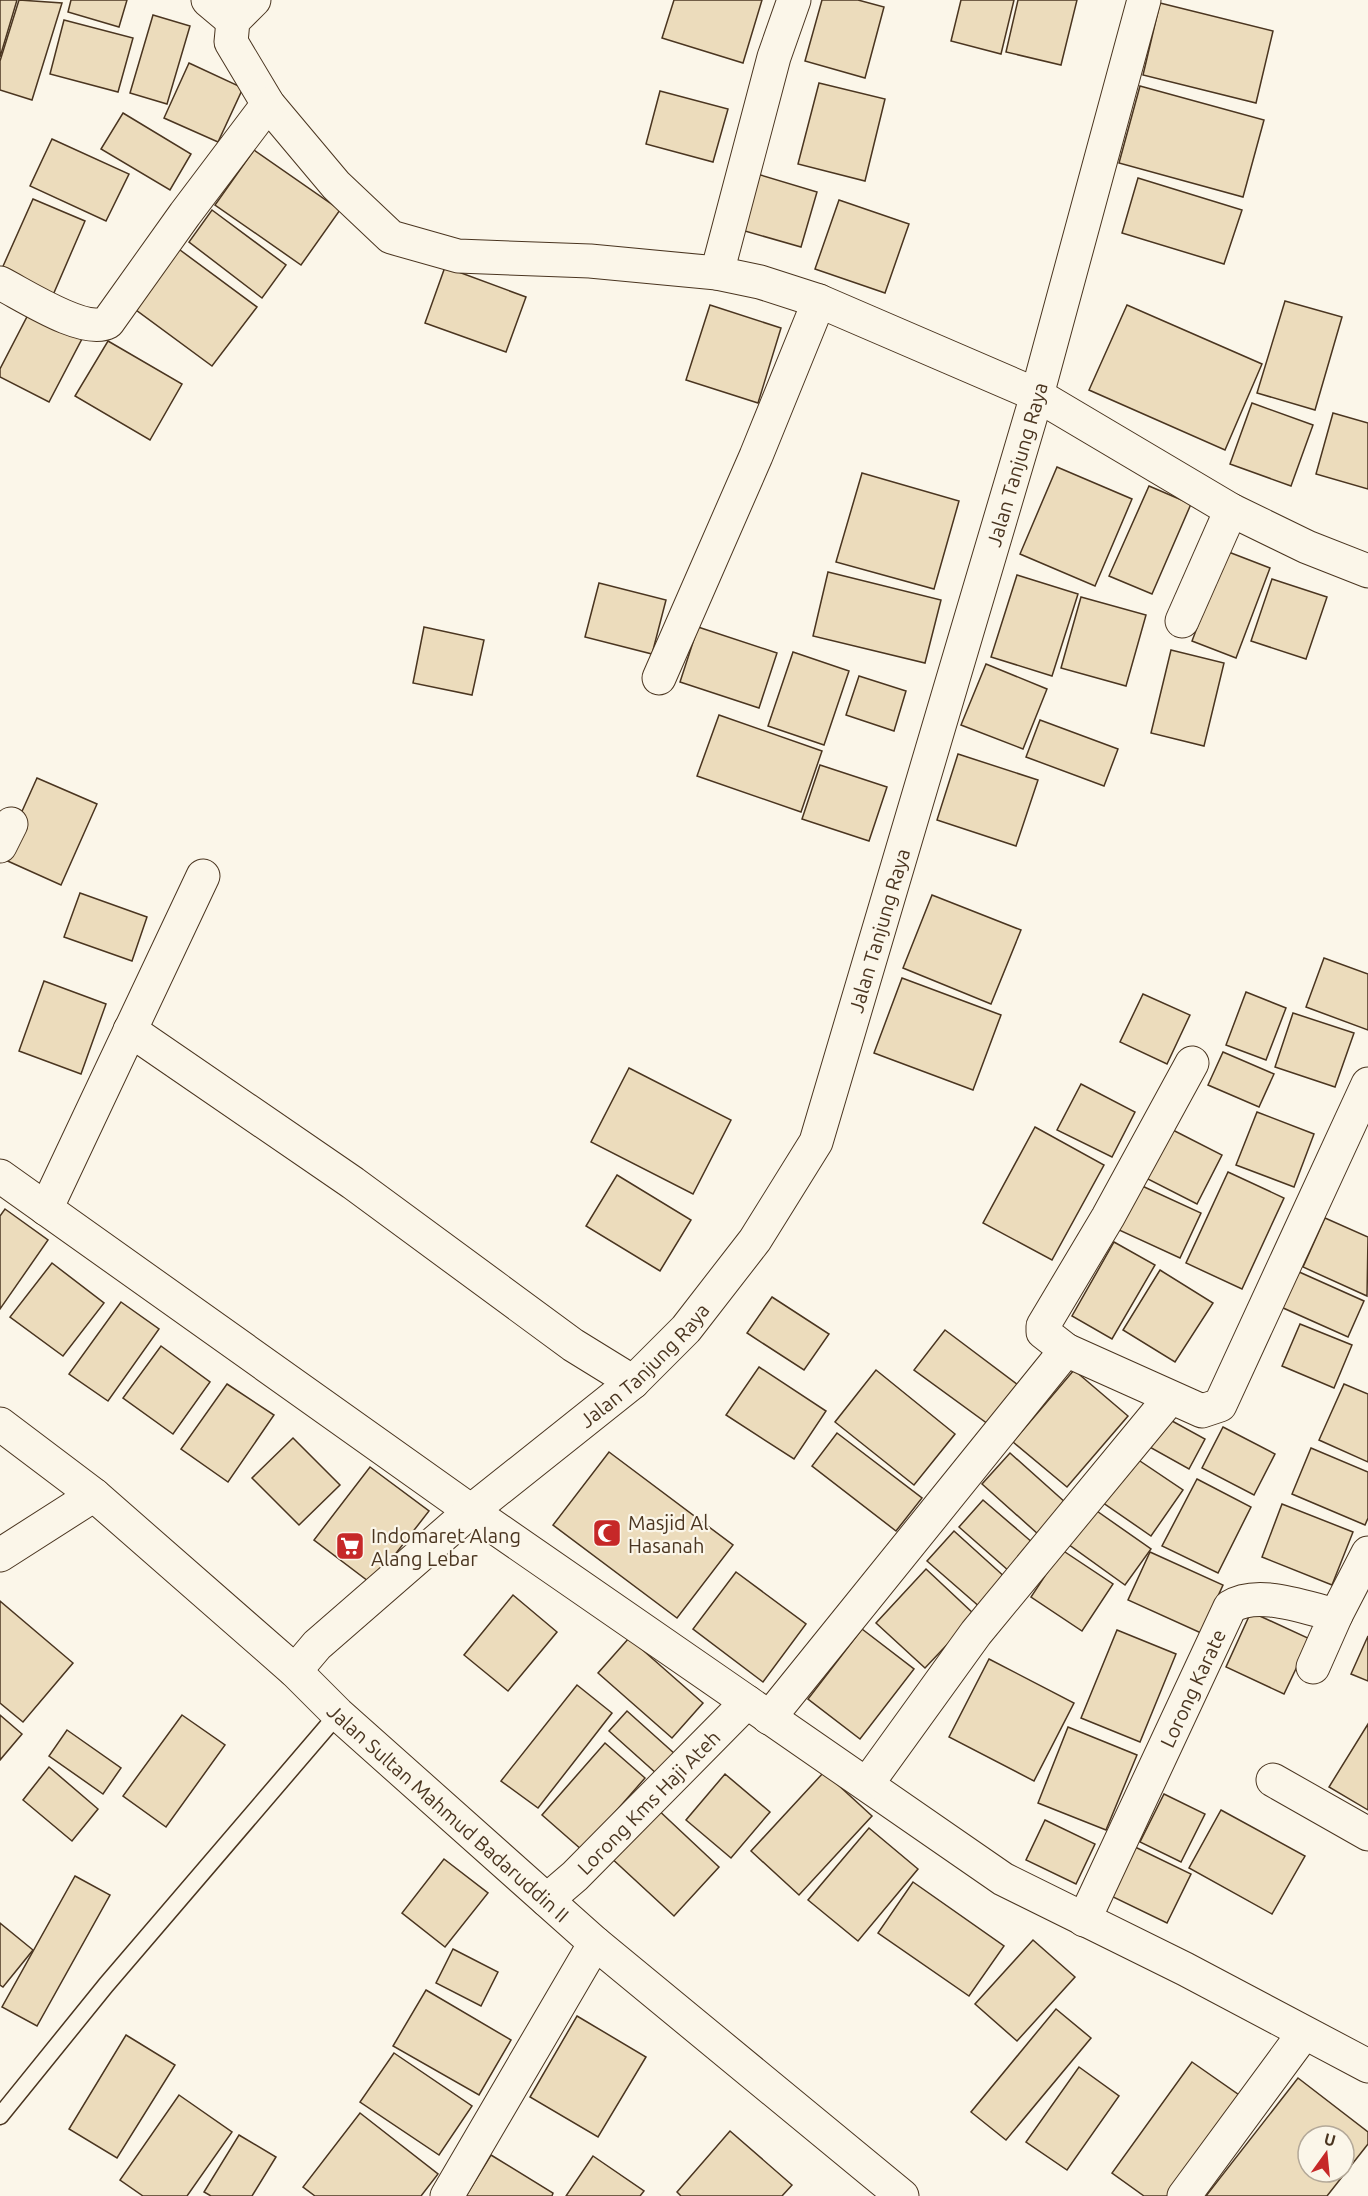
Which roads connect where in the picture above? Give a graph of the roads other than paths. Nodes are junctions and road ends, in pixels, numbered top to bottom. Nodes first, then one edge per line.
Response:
1 (208, 0) edge
2 (794, 0) edge
3 (1144, 0) edge
4 (243, 10) edge
5 (268, 104) junction
6 (717, 273) junction
7 (0, 283) edge
8 (819, 301) junction
9 (1037, 395) junction
10 (1231, 510) junction
11 (1368, 571) edge
12 (1182, 621) dead end
13 (659, 678) dead end
14 (203, 876) dead end
15 (129, 1030) junction
16 (1192, 1063) dead end
17 (1368, 1084) edge
18 (0, 1176) edge
19 (46, 1209) junction
20 (1055, 1341) junction
21 (633, 1382) junction
22 (1170, 1398) junction
23 (0, 1424) edge
24 (94, 1495) junction
25 (471, 1511) junction
26 (1368, 1553) edge
27 (0, 1555) edge
28 (1336, 1615) junction
29 (1313, 1667) dead end
30 (295, 1671) junction
31 (758, 1710) junction
32 (338, 1714) junction
33 (1273, 1780) dead end
34 (867, 1784) junction
35 (1368, 1834) edge
36 (548, 1900) junction
37 (1084, 1920) junction
38 (595, 1943) junction
39 (1304, 2032) junction
40 (1368, 2066) edge
41 (0, 2116) edge
42 (447, 2196) edge
43 (902, 2196) edge
44 (1184, 2196) edge

1 - 4 main road
2 - 6 main road
3 - 9 main road, Jalan Tanjung Raya
4 - 5 main road
5 - 6 main road
5 - 7 main road
6 - 8 main road
8 - 9 main road
8 - 13 main road
9 - 10 main road
9 - 21 main road, Jalan Tanjung Raya
10 - 11 main road
10 - 12 main road
14 - 15 main road
15 - 19 main road
15 - 21 main road
16 - 20 main road, Lorong Kms Haji Ateh
17 - 22 main road
18 - 19 main road
19 - 25 main road
20 - 22 main road
20 - 31 main road, Lorong Kms Haji Ateh
21 - 25 main road, Jalan Tanjung Raya
22 - 34 main road
23 - 24 main road, Jalan Sultan Mahmud Badaruddin II
24 - 27 main road
24 - 30 main road, Jalan Sultan Mahmud Badaruddin II
25 - 30 main road, Jalan Tanjung Raya
25 - 31 main road
26 - 28 main road
28 - 29 main road
28 - 37 main road, Lorong Karate
30 - 32 main road, Jalan Sultan Mahmud Badaruddin II
31 - 34 main road
31 - 36 main road, Lorong Kms Haji Ateh
32 - 36 main road, Jalan Sultan Mahmud Badaruddin II
32 - 41 lane
33 - 35 main road
34 - 37 main road
36 - 38 main road, Jalan Sultan Mahmud Badaruddin II
37 - 39 main road
38 - 42 main road
38 - 43 main road, Jalan Sultan Mahmud Badaruddin II
39 - 40 main road
39 - 44 main road

